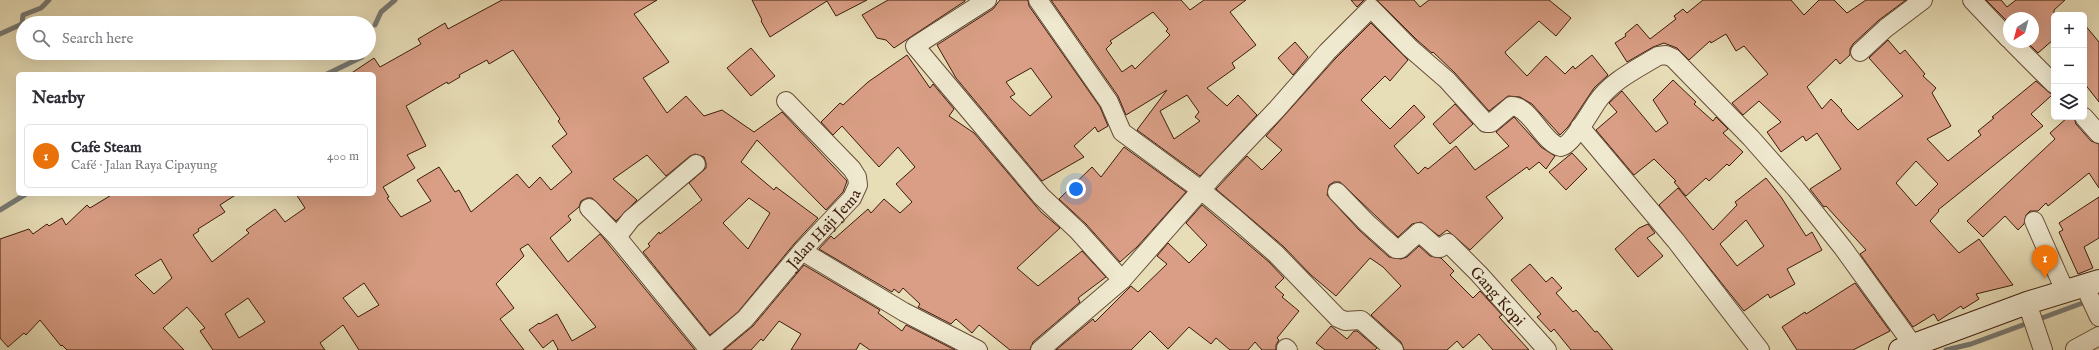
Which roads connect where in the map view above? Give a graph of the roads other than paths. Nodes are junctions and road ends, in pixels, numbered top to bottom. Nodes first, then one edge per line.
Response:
1 (987, 0) edge
2 (1038, 0) edge
3 (1923, 0) edge
4 (1972, 0) edge
5 (2003, 33) edge
6 (2018, 48) edge
7 (1860, 52) dead end
8 (2051, 81) edge
9 (786, 101) dead end
10 (2087, 120) edge
11 (1580, 127) junction
12 (2099, 134) edge
13 (696, 164) dead end
14 (1202, 190) junction
15 (1337, 192) dead end
16 (589, 208) dead end
17 (2034, 221) dead end
18 (617, 237) junction
19 (802, 251) junction
20 (1122, 280) junction
21 (2083, 287) edge
22 (2027, 304) junction
23 (2096, 312) edge
24 (2099, 336) edge
25 (1938, 341) edge
26 (2041, 343) edge
27 (1906, 348) edge
28 (2074, 349) edge
29 (708, 350) edge
30 (978, 350) edge
31 (1040, 350) edge
32 (1394, 350) edge
33 (1547, 350) edge
34 (1760, 350) edge

1 - 20 street
2 - 14 street
3 - 7 street
4 - 5 street
6 - 8 street
9 - 19 street, Jalan Haji Jema
10 - 12 street
11 - 14 street
11 - 27 street
11 - 34 street
13 - 18 street
14 - 20 street
14 - 32 street
15 - 33 street, Gang Kopi
16 - 18 street
17 - 21 street
18 - 29 street
19 - 29 street, Jalan Haji Jema
19 - 30 street
20 - 31 street
21 - 22 main road
21 - 23 street
22 - 25 main road
22 - 26 street
24 - 28 street
25 - 27 main road

